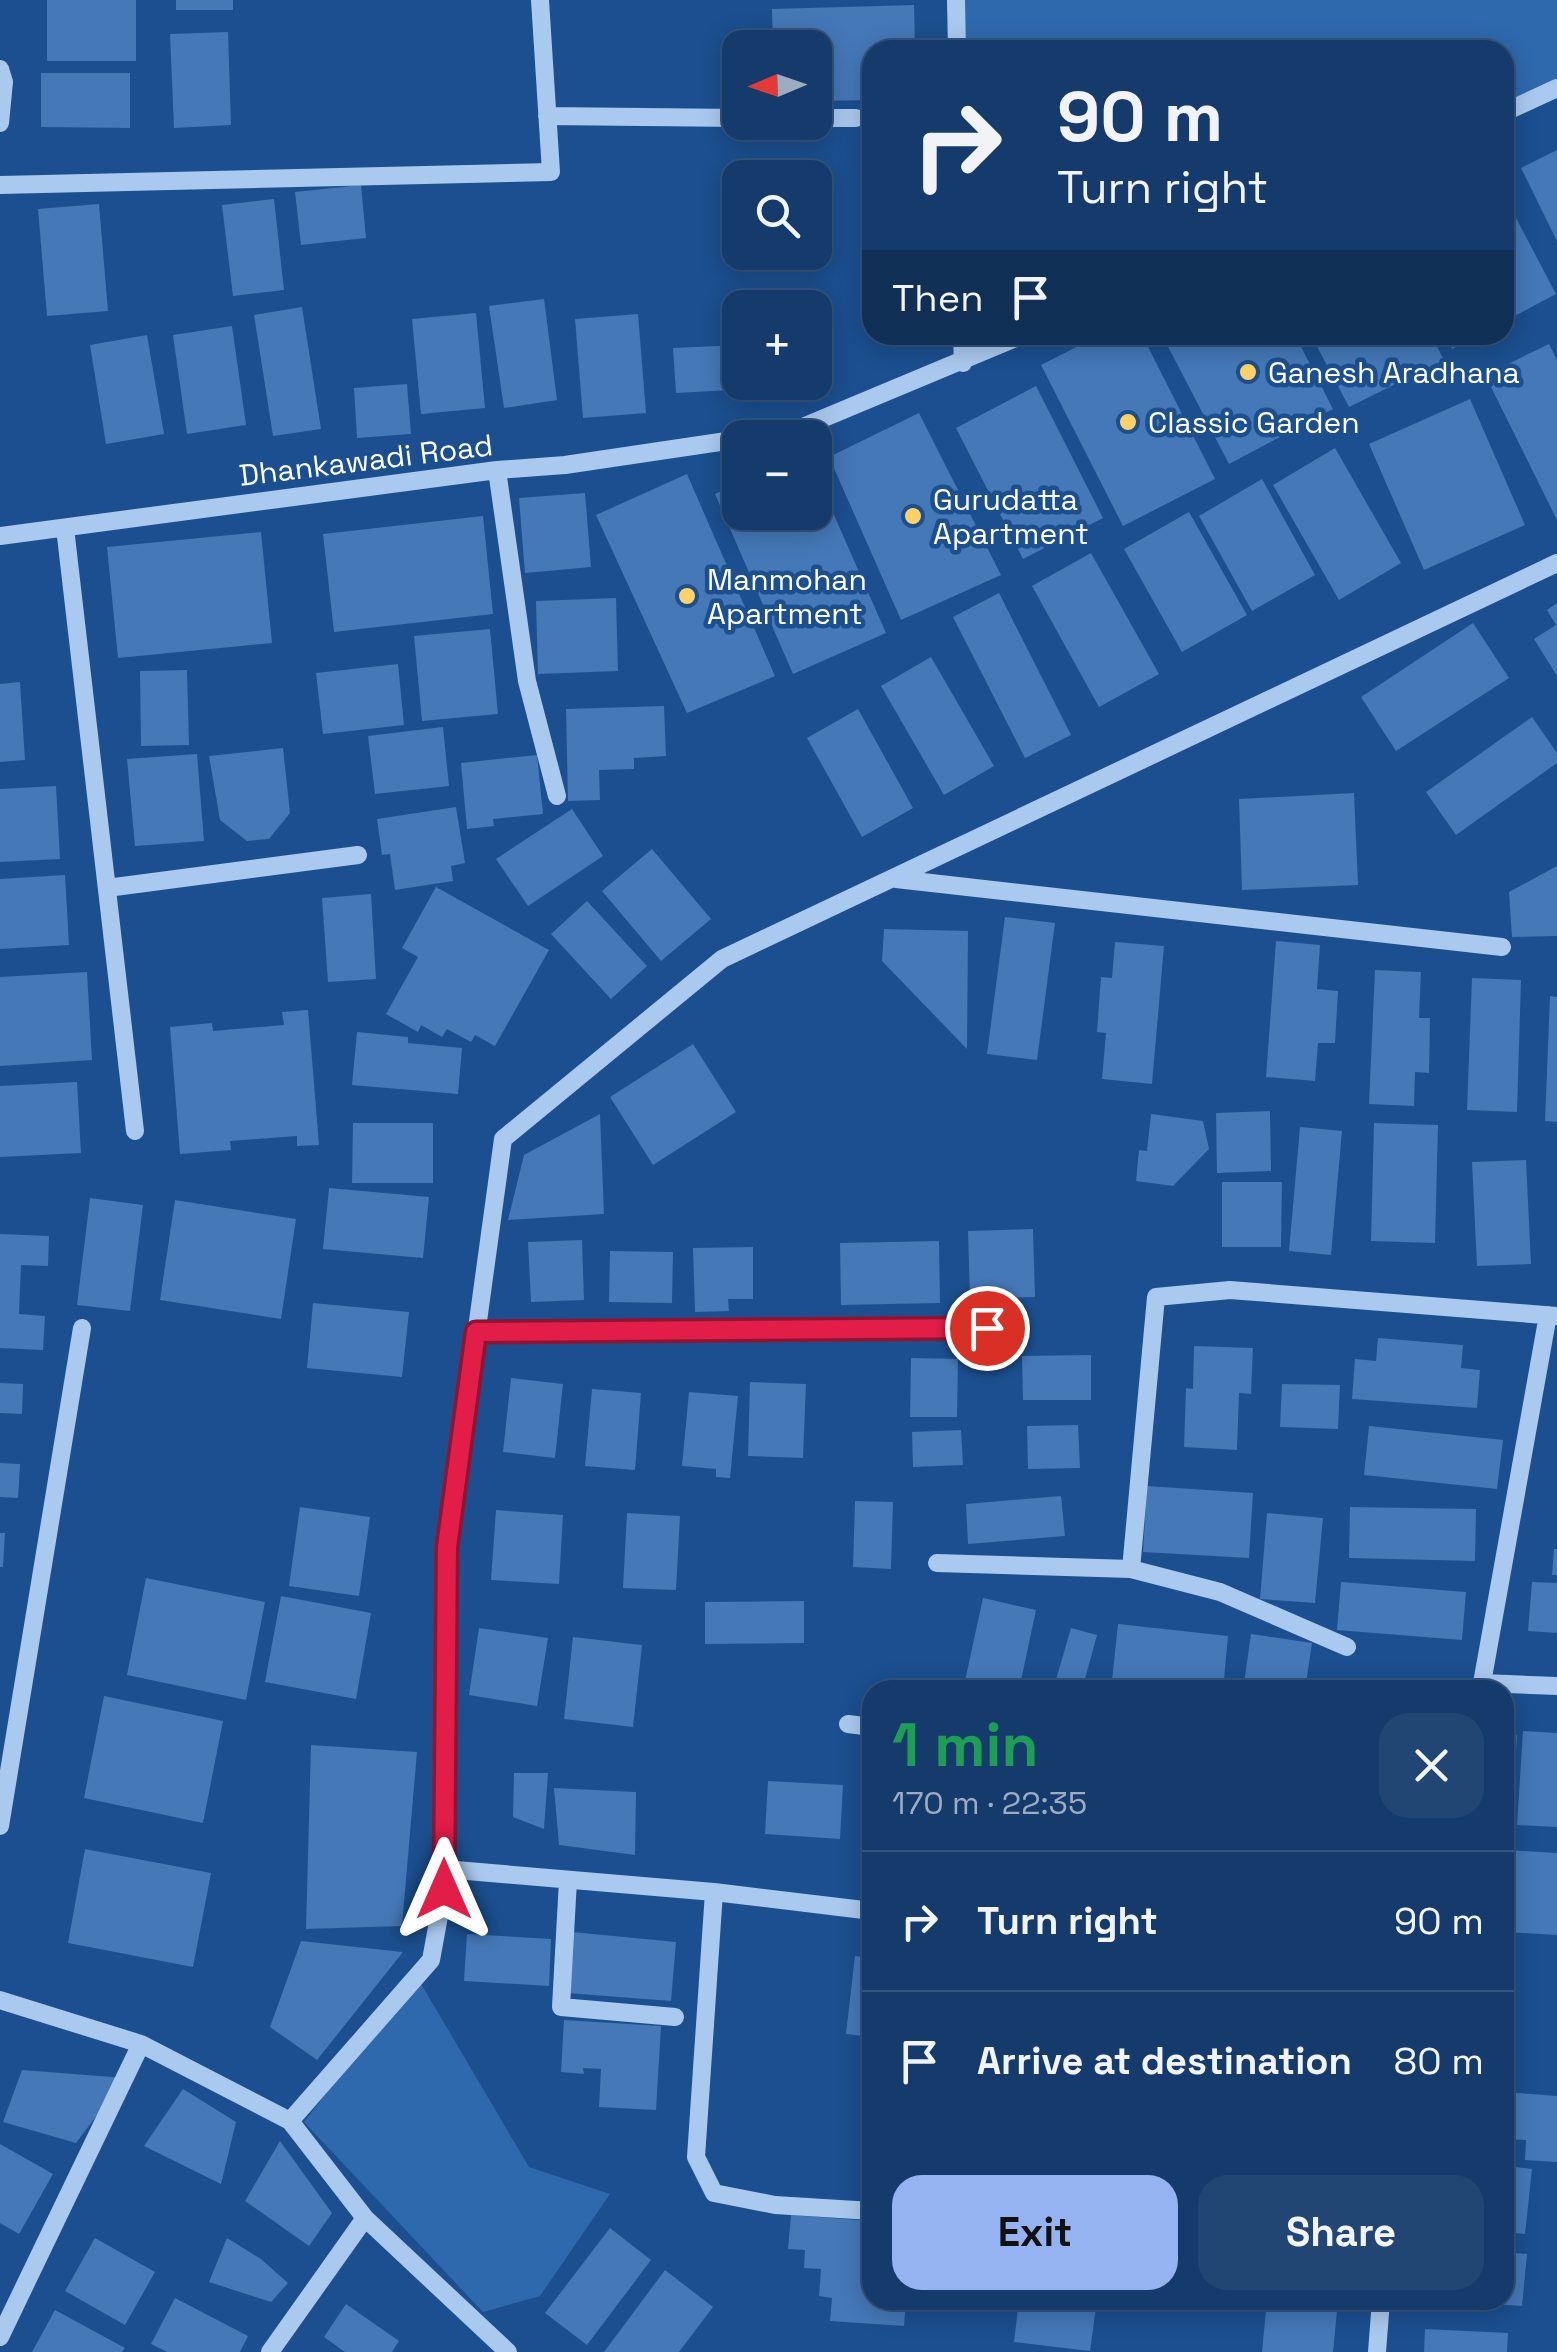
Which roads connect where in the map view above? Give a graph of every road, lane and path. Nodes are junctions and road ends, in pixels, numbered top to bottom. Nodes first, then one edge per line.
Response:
1 (540, 0) edge
2 (956, 0) edge
3 (957, 40) edge
4 (0, 69) edge
5 (1557, 88) edge
6 (1514, 108) edge
7 (547, 116) junction
8 (722, 118) edge
9 (832, 118) edge
10 (856, 118) dead end
11 (0, 123) edge
12 (0, 185) edge
13 (962, 345) edge
14 (1001, 345) edge
15 (963, 363) junction
16 (820, 420) edge
17 (722, 442) edge
18 (497, 470) junction
19 (65, 528) junction
20 (0, 536) edge
21 (1557, 563) edge
22 (556, 796) dead end
23 (358, 855) dead end
24 (893, 878) junction
25 (107, 888) junction
26 (1502, 947) dead end
27 (135, 1130) dead end
28 (1553, 1316) edge
29 (82, 1328) dead end
30 (987, 1328) dead end
31 (476, 1332) junction
32 (937, 1563) dead end
33 (1131, 1569) junction
34 (1348, 1646) dead end
35 (1479, 1680) edge
36 (1514, 1686) edge
37 (1557, 1686) edge
38 (848, 1724) dead end
39 (862, 1726) edge
40 (2, 1800) edge
41 (0, 1826) edge
42 (444, 1869) junction
43 (568, 1880) junction
44 (714, 1892) junction
45 (862, 1910) edge
46 (0, 2000) edge
47 (675, 2016) dead end
48 (141, 2044) junction
49 (290, 2121) junction
50 (862, 2210) edge
51 (364, 2218) junction
52 (1380, 2310) edge
53 (0, 2337) edge
54 (270, 2352) edge
55 (508, 2352) edge
56 (1376, 2352) edge

1 - 7 street
2 - 3 street
4 - 11 street
5 - 6 street
7 - 8 street
7 - 12 street
9 - 10 street
13 - 15 street
14 - 15 street
15 - 16 street
17 - 18 street, Dhankawadi Road
18 - 19 street, Dhankawadi Road
18 - 22 street
19 - 20 street, Dhankawadi Road
19 - 25 street
21 - 24 street
23 - 25 street
24 - 26 street
24 - 31 street
25 - 27 street
28 - 33 street
28 - 35 street
29 - 40 street
30 - 31 street
31 - 42 street
32 - 33 street
33 - 34 street
36 - 37 street
38 - 39 street
40 - 41 street
42 - 43 street
42 - 49 street
43 - 44 street
43 - 47 street
44 - 45 street
44 - 50 street
46 - 48 street
48 - 49 street
48 - 53 street
49 - 51 street
51 - 54 street
51 - 55 street
52 - 56 street

